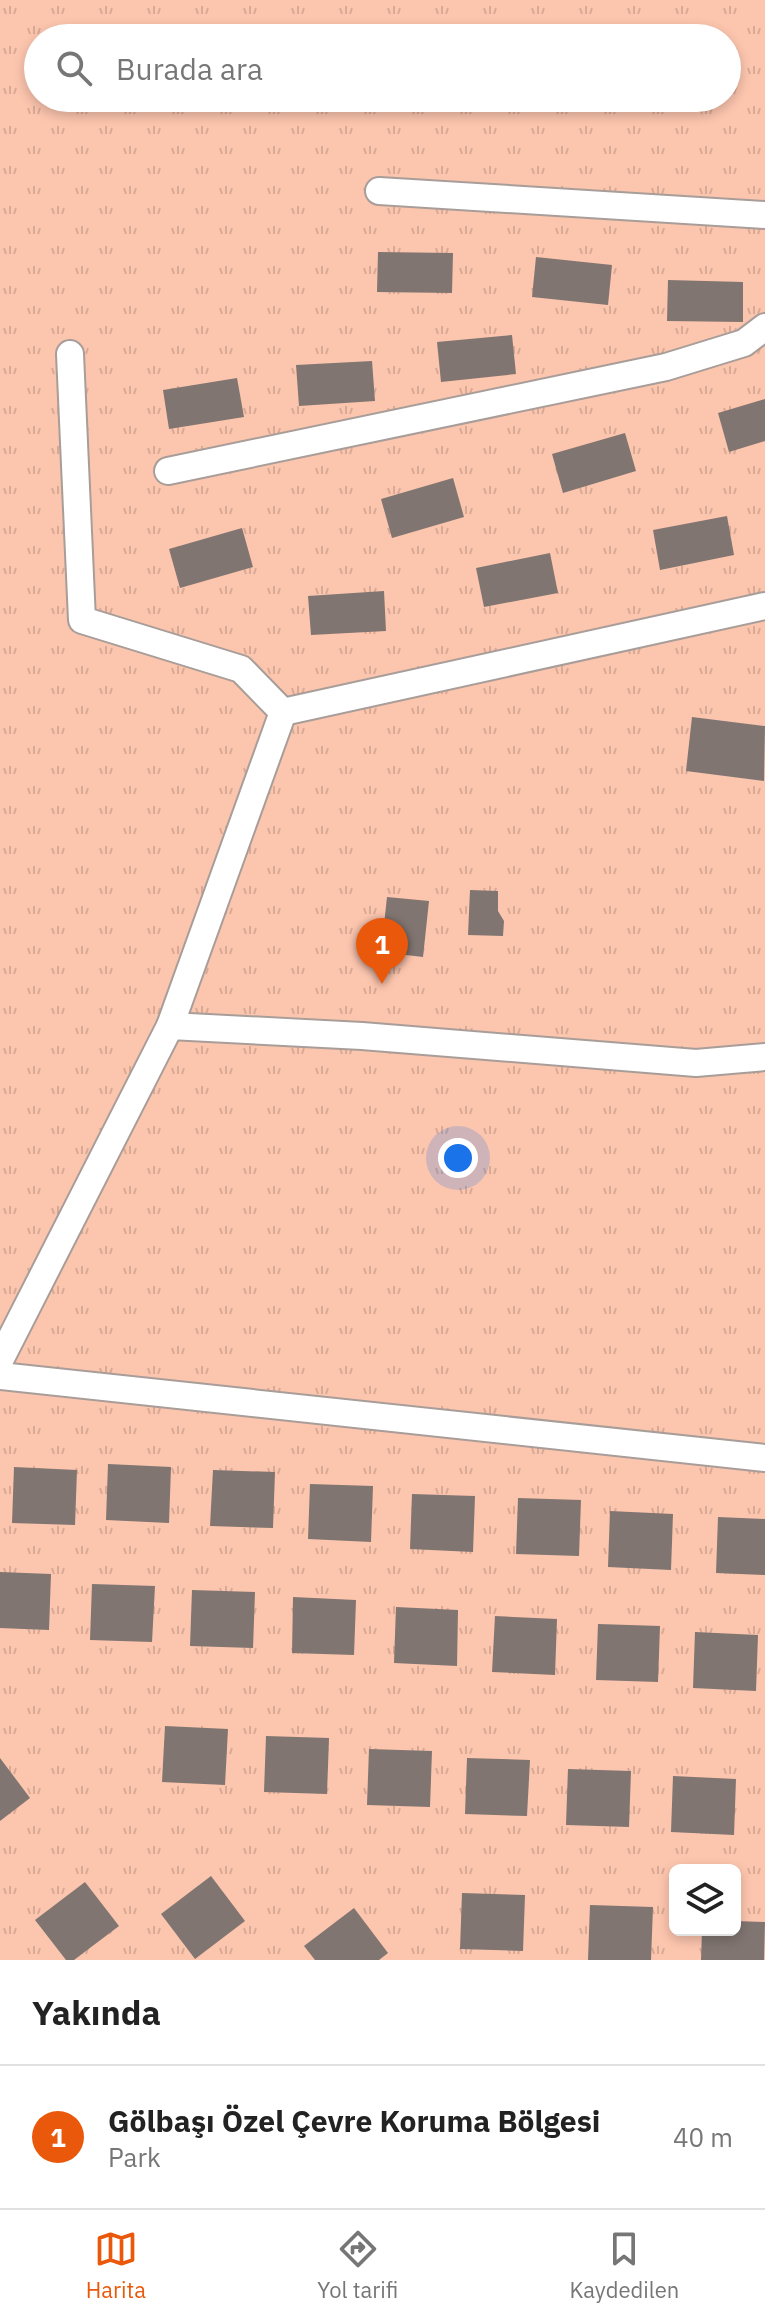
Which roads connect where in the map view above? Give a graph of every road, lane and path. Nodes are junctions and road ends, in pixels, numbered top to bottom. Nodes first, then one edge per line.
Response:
1 (379, 191) dead end
2 (765, 215) edge
3 (765, 327) edge
4 (70, 354) dead end
5 (168, 471) dead end
6 (765, 606) edge
7 (283, 712) junction
8 (170, 1026) junction
9 (765, 1057) edge
10 (0, 1360) edge
11 (0, 1376) edge
12 (765, 1458) edge

1 - 2 street
3 - 5 street
4 - 7 street
6 - 7 street
7 - 8 street
8 - 9 street
8 - 10 street
11 - 12 street

